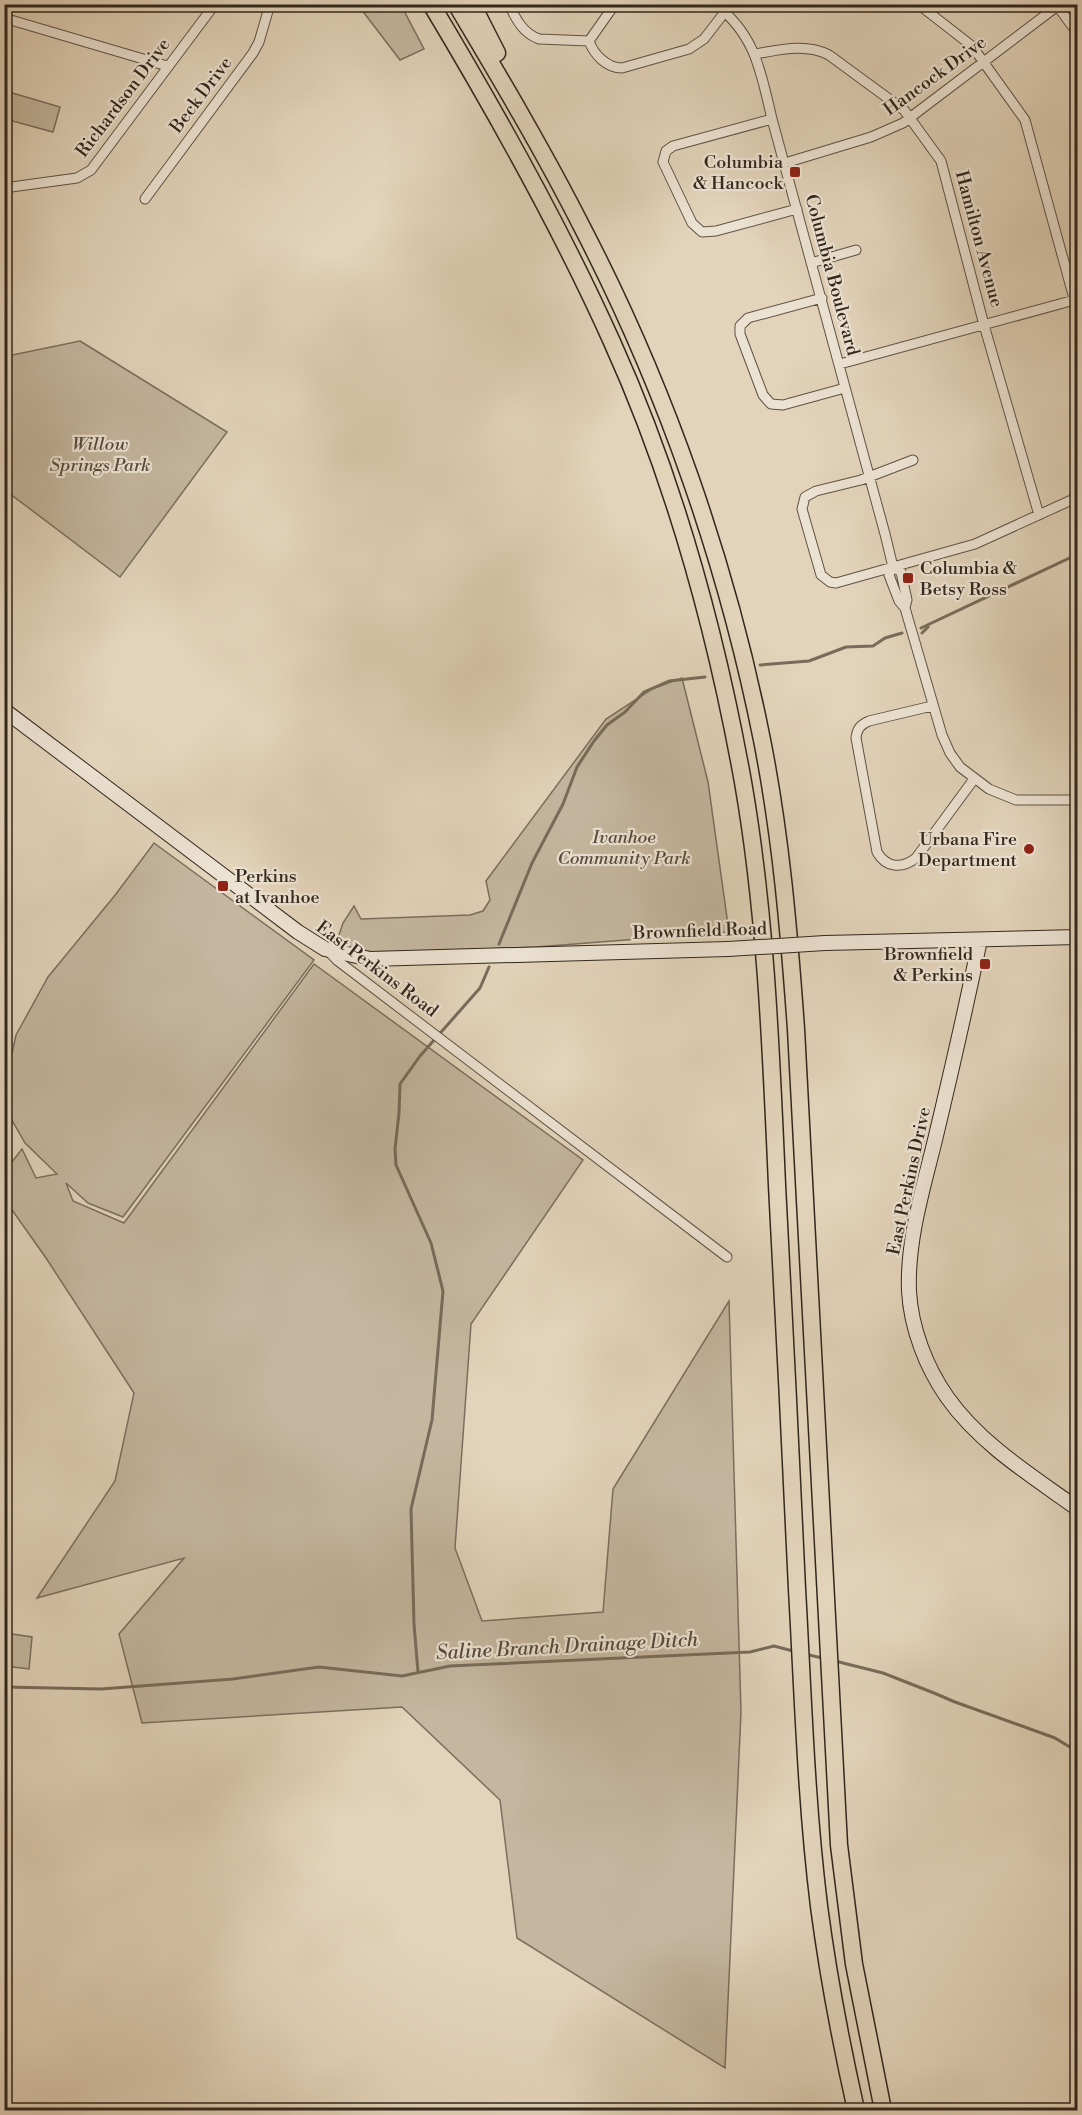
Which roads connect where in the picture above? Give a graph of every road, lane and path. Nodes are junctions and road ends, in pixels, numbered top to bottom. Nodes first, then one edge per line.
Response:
1 (215, 4) edge
2 (270, 4) edge
3 (420, 4) edge
4 (431, 4) edge
5 (456, 4) edge
6 (472, 4) edge
7 (509, 4) edge
8 (615, 4) edge
9 (715, 4) edge
10 (918, 4) edge
11 (1058, 5) edge
12 (728, 8) edge
13 (4, 18) edge
14 (1077, 34) edge
15 (589, 41) junction
16 (755, 54) junction
17 (984, 63) junction
18 (167, 66) junction
19 (910, 117) junction
20 (772, 119) junction
21 (509, 138) junction
22 (538, 147) junction
23 (785, 164) junction
24 (4, 188) edge
25 (145, 199) dead end
26 (796, 209) junction
27 (856, 250) dead end
28 (811, 262) junction
29 (822, 298) junction
30 (1076, 299) edge
31 (1077, 313) edge
32 (984, 325) junction
33 (840, 364) junction
34 (845, 388) junction
35 (913, 460) dead end
36 (869, 476) junction
37 (1077, 497) edge
38 (1039, 515) junction
39 (894, 567) junction
40 (932, 706) junction
41 (4, 710) edge
42 (974, 779) junction
43 (1077, 800) edge
44 (1077, 937) edge
45 (980, 940) junction
46 (325, 949) junction
47 (727, 1257) dead end
48 (1077, 1509) edge
49 (856, 2110) edge
50 (883, 2110) edge

1 - 18 street, Richardson Drive
2 - 25 street, Beck Drive
3 - 21 highway
4 - 21 highway
5 - 22 highway
6 - 22 highway
7 - 15 street
8 - 15 street
9 - 12 street, Columbia Boulevard
10 - 17 street
11 - 14 street
11 - 17 street, Hancock Drive
12 - 15 street
12 - 16 street, Columbia Boulevard
13 - 18 street
16 - 19 street, Hamilton Avenue
16 - 20 street, Columbia Boulevard
17 - 19 street, Hancock Drive
17 - 30 street
18 - 24 street, Richardson Drive
19 - 23 street, Hancock Drive
19 - 32 street, Hamilton Avenue
20 - 23 street, Columbia Boulevard
20 - 26 street
21 - 49 highway
22 - 50 highway
23 - 26 street, Columbia Boulevard
26 - 28 street, Columbia Boulevard
27 - 28 street
28 - 29 street, Columbia Boulevard
29 - 33 street, Columbia Boulevard
29 - 34 street
30 - 31 street
30 - 32 street
32 - 33 street
32 - 38 street, Hamilton Avenue
33 - 34 street, Columbia Boulevard
34 - 36 street, Columbia Boulevard
35 - 36 street
36 - 39 street, Columbia Boulevard
36 - 39 street
37 - 38 street
38 - 39 street
39 - 40 street, Columbia Boulevard
40 - 42 street, Columbia Boulevard
40 - 42 street
41 - 46 street, East Perkins Road
42 - 43 street, Columbia Boulevard
44 - 45 street, Brownfield Road
45 - 46 street, Brownfield Road, bridge
45 - 48 street, East Perkins Drive
46 - 47 street, East Perkins Road

